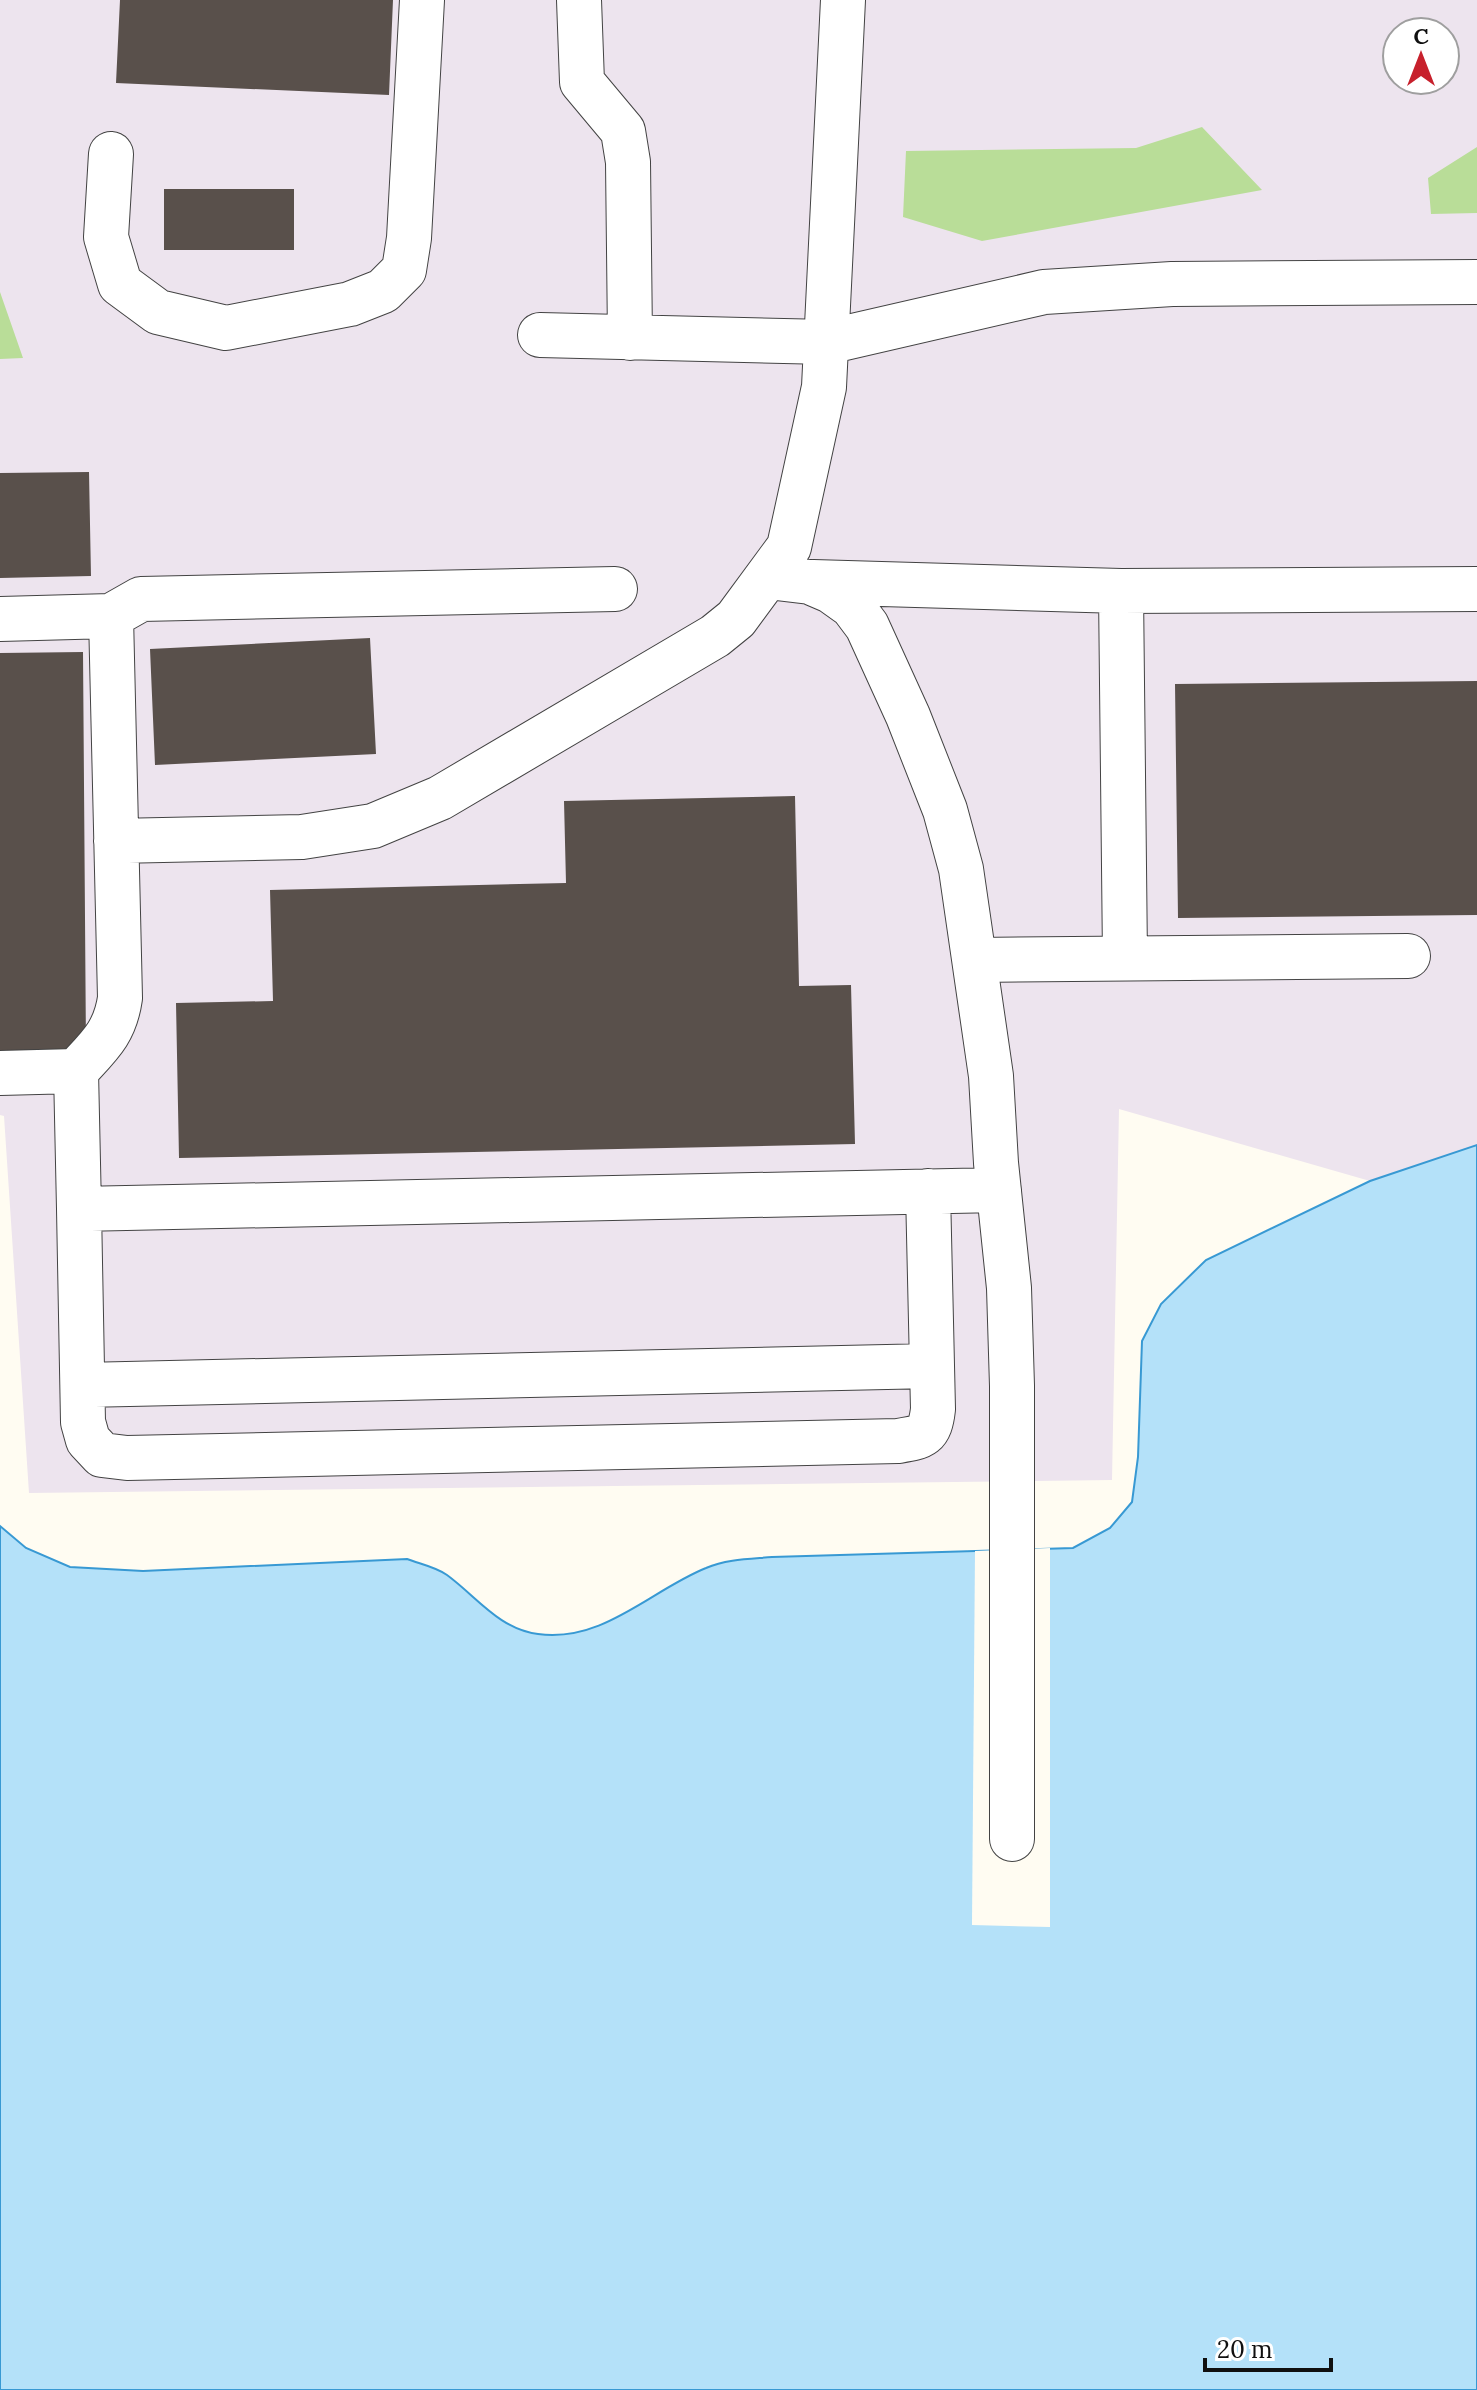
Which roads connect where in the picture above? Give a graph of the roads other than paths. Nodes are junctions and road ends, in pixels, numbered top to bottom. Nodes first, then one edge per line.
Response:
1 (422, 0) edge
2 (579, 0) edge
3 (843, 0) edge
4 (111, 154) dead end
5 (1477, 282) edge
6 (540, 335) dead end
7 (630, 338) junction
8 (827, 342) junction
9 (789, 579) junction
10 (615, 589) dead end
11 (1477, 589) edge
12 (1121, 591) junction
13 (111, 616) junction
14 (0, 619) edge
15 (116, 841) junction
16 (1408, 956) dead end
17 (1125, 958) junction
18 (975, 960) junction
19 (76, 1071) junction
20 (0, 1073) edge
21 (999, 1190) junction
22 (928, 1191) junction
23 (79, 1209) junction
24 (932, 1366) junction
25 (83, 1385) junction
26 (1012, 1839) dead end

1 - 4 lane
2 - 7 lane
3 - 8 lane
5 - 8 lane
6 - 7 lane
7 - 8 lane
8 - 9 lane
9 - 12 lane
9 - 15 lane
9 - 18 lane
10 - 13 lane
11 - 12 lane
12 - 17 lane
13 - 14 lane
13 - 15 lane
15 - 19 lane
16 - 17 lane
17 - 18 lane
18 - 21 lane
19 - 20 lane
19 - 23 lane
21 - 22 lane
21 - 26 lane
22 - 23 lane
22 - 24 lane
23 - 25 lane
24 - 25 lane
24 - 25 lane

